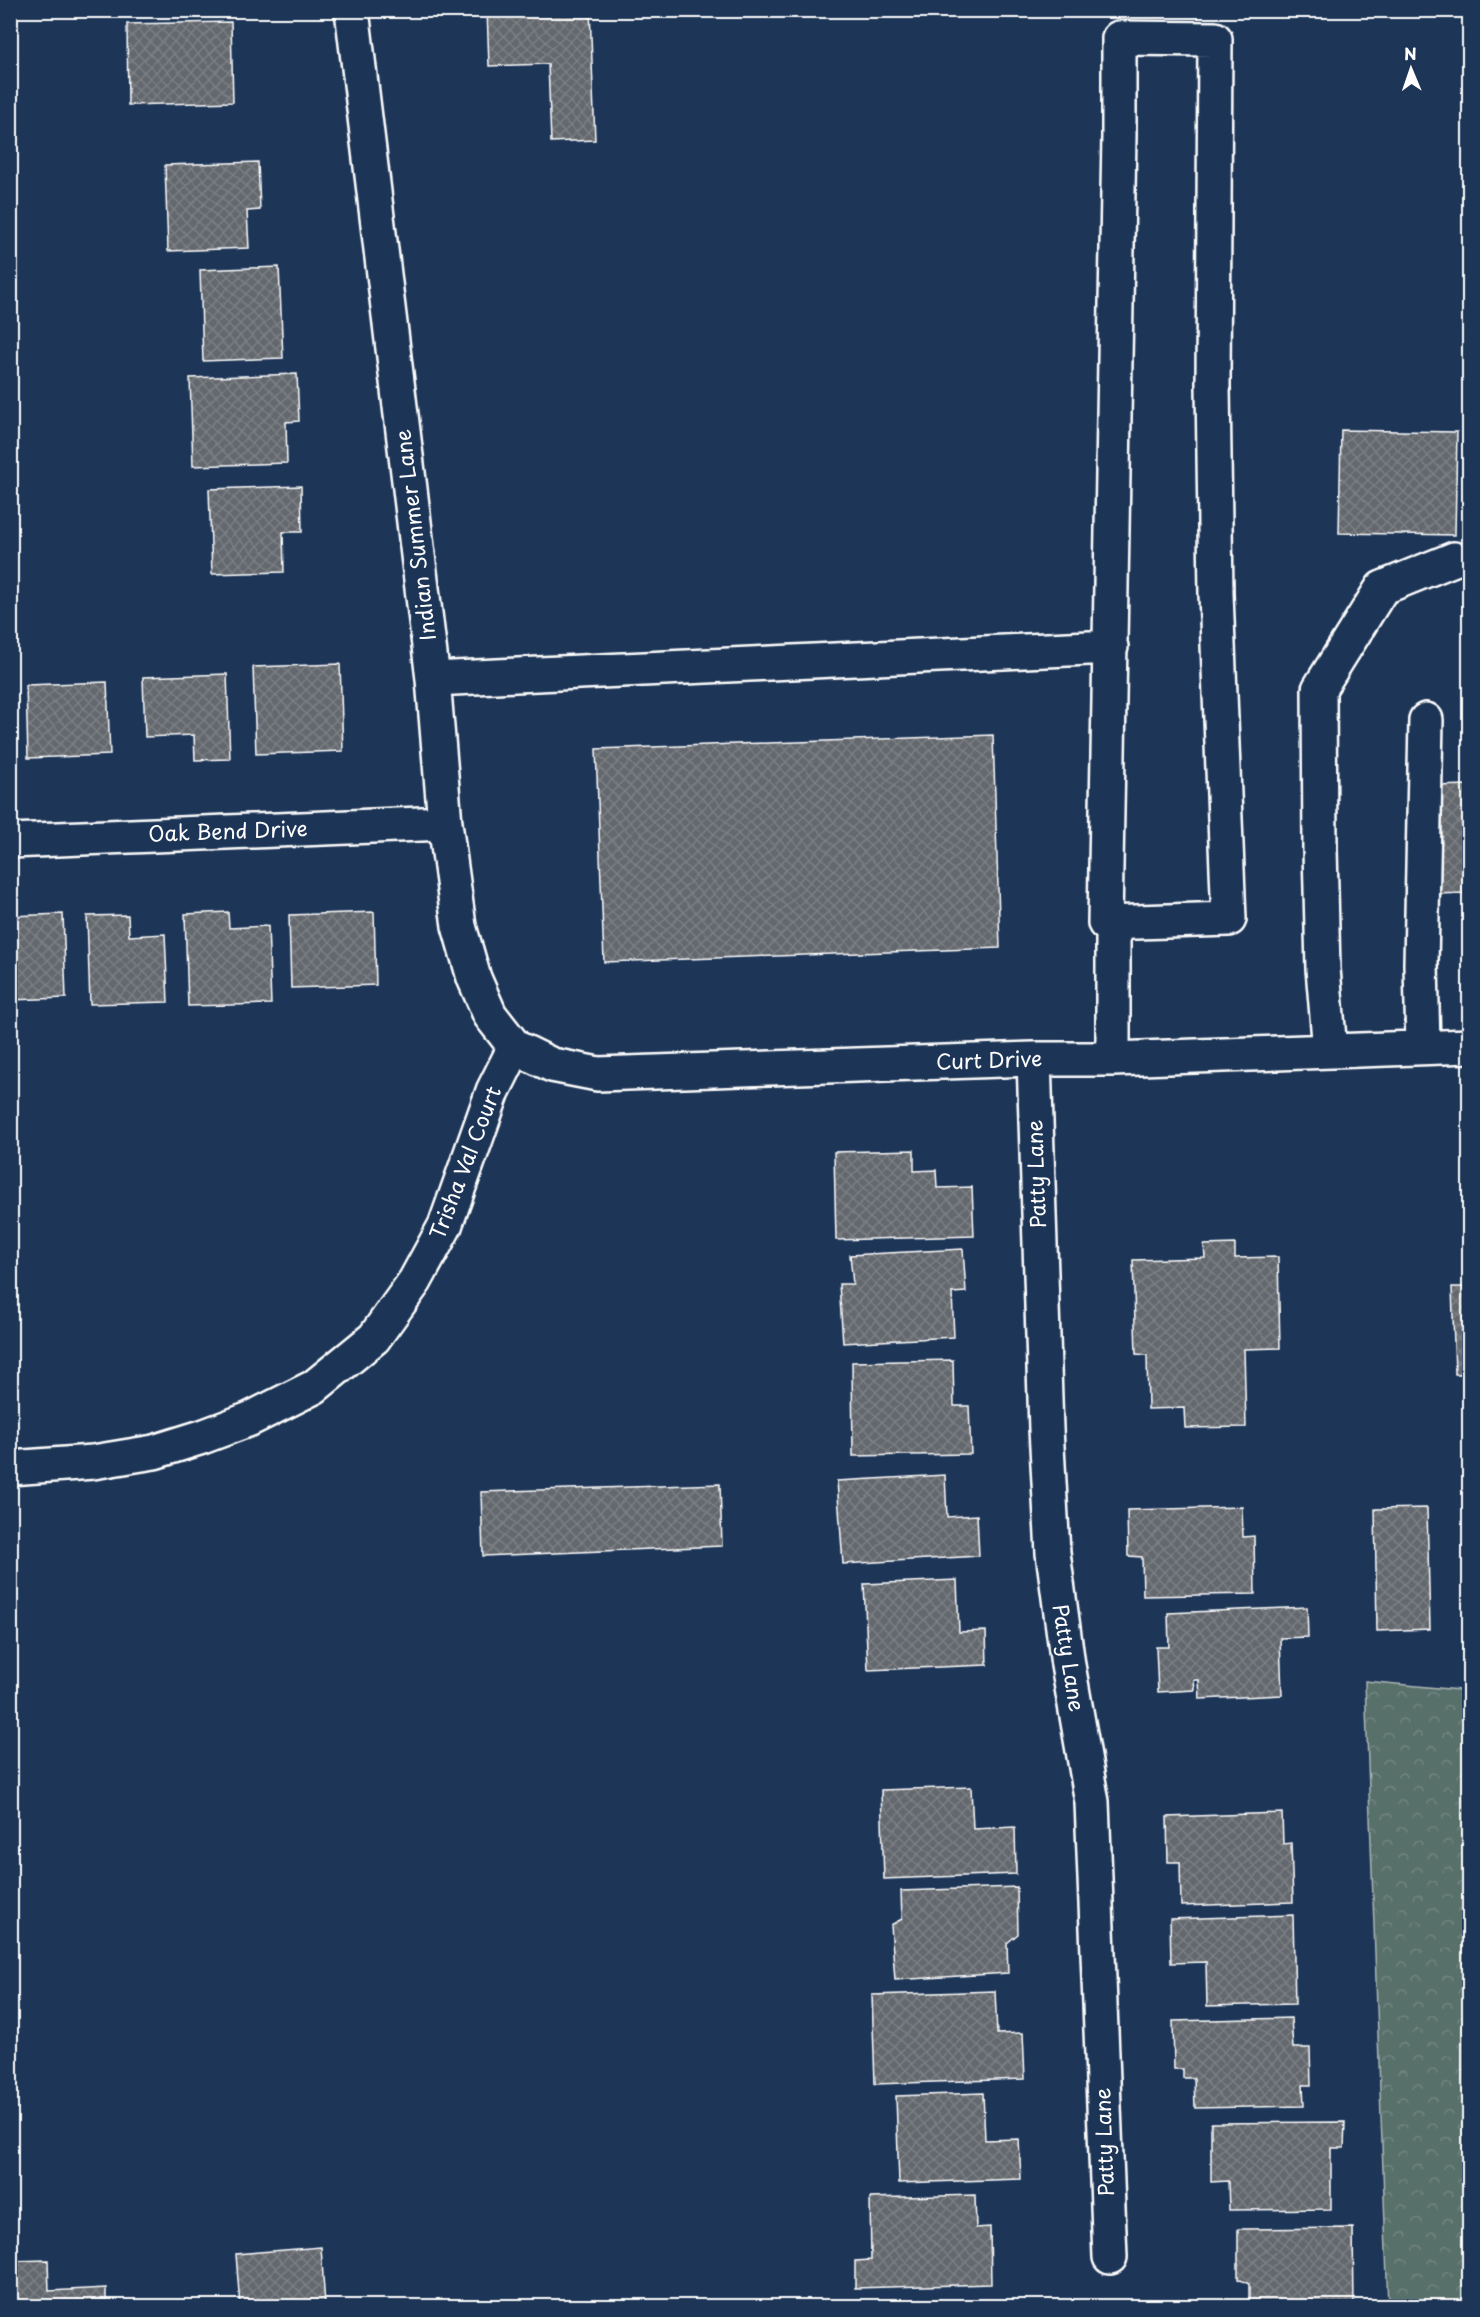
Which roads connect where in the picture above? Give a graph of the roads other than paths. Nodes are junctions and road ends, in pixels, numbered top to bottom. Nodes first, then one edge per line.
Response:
1 (352, 10) edge
2 (1454, 559) dead end
3 (1111, 647) junction
4 (433, 678) junction
5 (1426, 720) dead end
6 (445, 823) junction
7 (10, 842) edge
8 (1113, 923) junction
9 (1470, 1046) edge
10 (515, 1047) junction
11 (1424, 1047) junction
12 (1330, 1051) junction
13 (1034, 1059) junction
14 (1113, 1059) junction
15 (10, 1468) edge
16 (1110, 2257) dead end

1 - 4 street, Indian Summer Lane
2 - 12 street
3 - 4 street
3 - 8 street
3 - 8 street
4 - 6 street, Indian Summer Lane
5 - 11 street
6 - 7 street, Oak Bend Drive
6 - 10 street, Indian Summer Lane
8 - 14 street
9 - 11 street, Curt Drive
10 - 13 street, Curt Drive
10 - 15 street, Trisha Val Court
11 - 12 street, Curt Drive
12 - 14 street, Curt Drive
13 - 14 street, Curt Drive
13 - 16 street, Patty Lane

